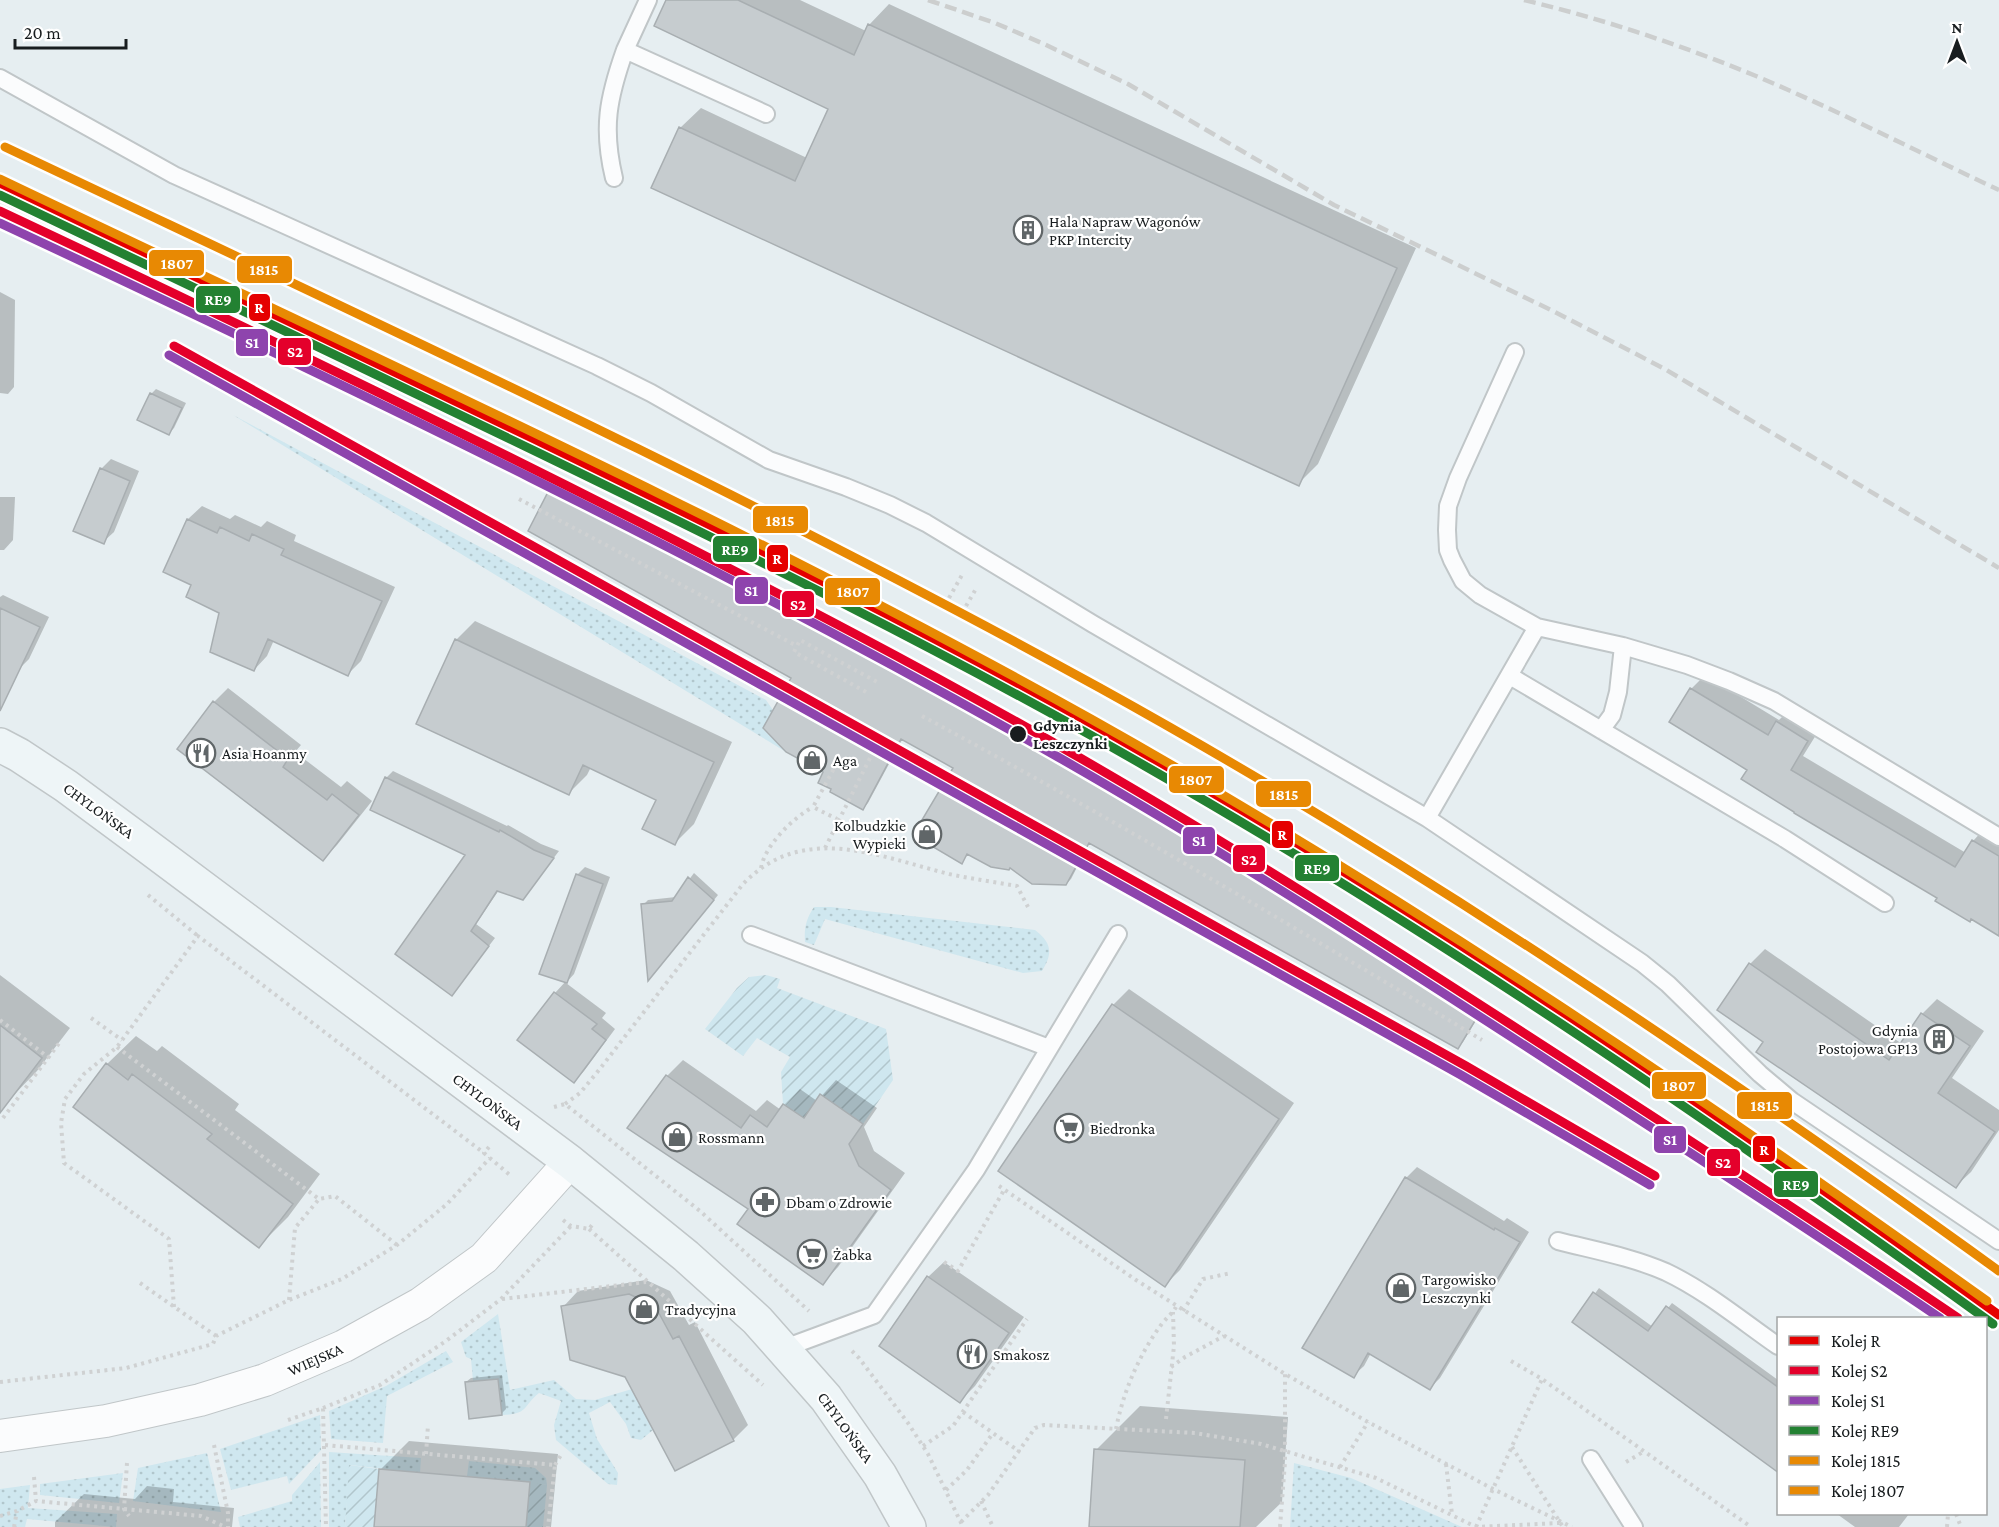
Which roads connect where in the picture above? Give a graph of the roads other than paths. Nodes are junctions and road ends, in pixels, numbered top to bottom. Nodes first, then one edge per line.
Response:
1 (648, 0) edge
2 (625, 50) junction
3 (0, 78) edge
4 (766, 114) dead end
5 (614, 178) dead end
6 (1515, 352) dead end
7 (1537, 627) junction
8 (1623, 646) junction
9 (1509, 676) junction
10 (1601, 730) junction
11 (0, 745) edge
12 (1427, 818) junction
13 (1999, 837) edge
14 (1885, 903) dead end
15 (1118, 934) dead end
16 (751, 935) dead end
17 (1049, 1048) junction
18 (570, 1162) junction
19 (1558, 1241) dead end
20 (1999, 1242) edge
21 (1777, 1346) edge
22 (782, 1348) junction
23 (0, 1436) edge
24 (1591, 1459) dead end
25 (909, 1527) edge
26 (1634, 1527) edge

1 - 2 lane
2 - 4 lane
2 - 5 lane
3 - 12 lane
6 - 7 lane
7 - 8 lane
7 - 9 lane
8 - 10 lane
8 - 13 lane
9 - 10 lane
9 - 12 lane
10 - 14 lane
11 - 18 street, CHYLOŃSKA
12 - 20 lane
15 - 17 lane
16 - 17 lane
17 - 22 lane
18 - 22 street, CHYLOŃSKA
18 - 23 street, WIEJSKA
19 - 21 lane
22 - 25 street, CHYLOŃSKA
24 - 26 lane

